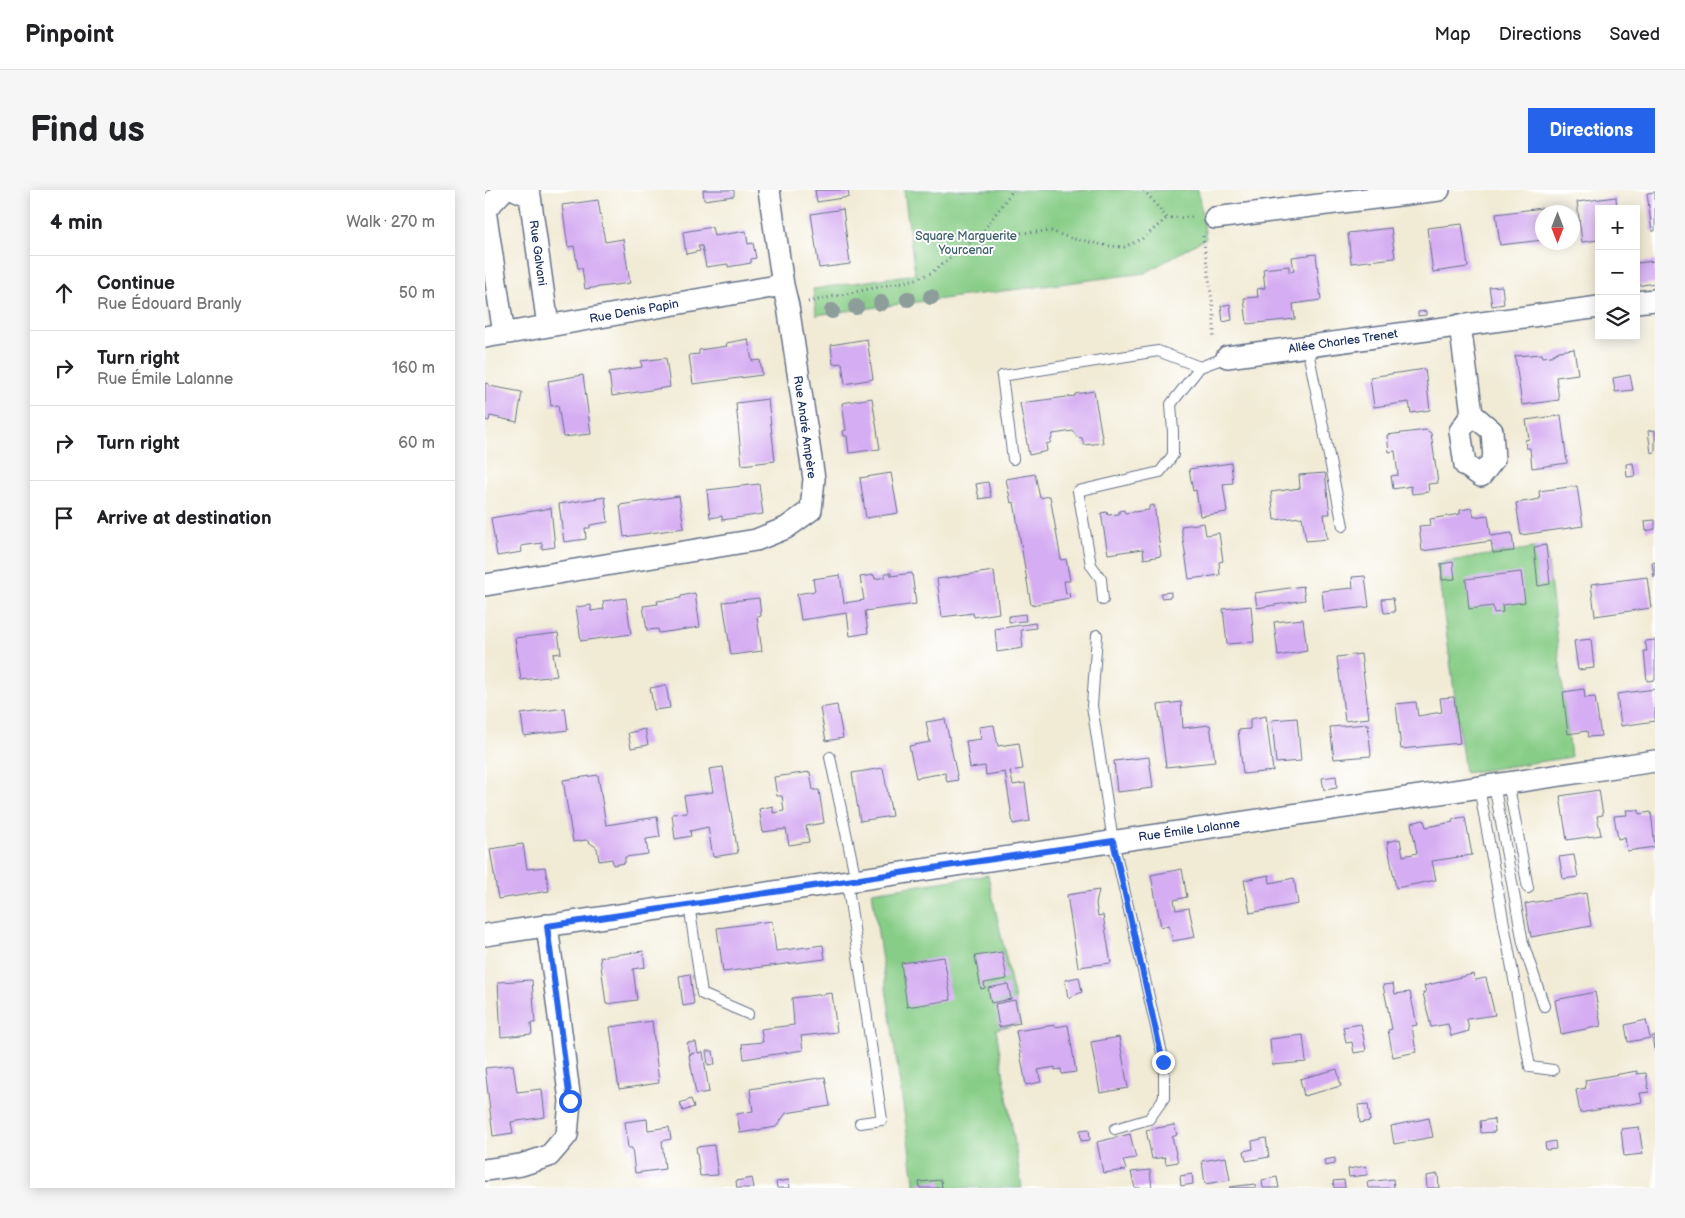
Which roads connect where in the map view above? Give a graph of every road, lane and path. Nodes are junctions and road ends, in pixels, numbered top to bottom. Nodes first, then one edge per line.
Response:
1 (504, 190) edge
2 (516, 190) edge
3 (769, 190) edge
4 (1013, 190) edge
5 (1144, 190) edge
6 (1439, 190) edge
7 (1167, 218) junction
8 (1208, 218) junction
9 (981, 234) junction
10 (783, 285) junction
11 (1655, 300) edge
12 (1640, 302) edge
13 (788, 306) junction
14 (1595, 308) edge
15 (1459, 325) junction
16 (548, 326) junction
17 (494, 335) edge
18 (1307, 346) junction
19 (1222, 358) junction
20 (1200, 367) junction
21 (1472, 414) dead end
22 (1013, 459) dead end
23 (1343, 526) dead end
24 (485, 585) edge
25 (1103, 600) dead end
26 (1097, 635) dead end
27 (830, 757) dead end
28 (1655, 761) edge
29 (1494, 785) junction
30 (1113, 841) junction
31 (851, 880) junction
32 (1528, 888) dead end
33 (689, 904) junction
34 (547, 926) junction
35 (485, 935) edge
36 (1544, 1006) dead end
37 (748, 1014) dead end
38 (1553, 1070) dead end
39 (861, 1123) dead end
40 (1115, 1129) dead end
41 (485, 1170) edge

1 - 17 street
2 - 16 street, Rue Galvani
3 - 10 street, Rue André Ampère
4 - 9 path
5 - 7 path
6 - 8 street
7 - 8 path
7 - 9 path
8 - 19 path
9 - 13 path
10 - 13 street, Rue André Ampère
10 - 16 street, Rue Denis Papin
11 - 12 street
13 - 24 street, Rue André Ampère
14 - 15 street, Allée Charles Trenet
15 - 18 street, Allée Charles Trenet
15 - 21 street
16 - 17 street, Rue Denis Papin
18 - 19 street, Allée Charles Trenet
18 - 23 lane
19 - 20 lane
20 - 22 lane
20 - 25 lane
26 - 30 lane
27 - 31 lane
28 - 29 street, Rue Émile Lalanne
29 - 30 street, Rue Émile Lalanne
29 - 32 lane
29 - 36 lane
29 - 38 lane
30 - 31 street, Rue Émile Lalanne
30 - 40 lane
31 - 33 street, Rue Émile Lalanne
31 - 39 lane
33 - 34 street, Rue Émile Lalanne
33 - 37 lane
34 - 35 street, Rue Émile Lalanne
34 - 41 street

